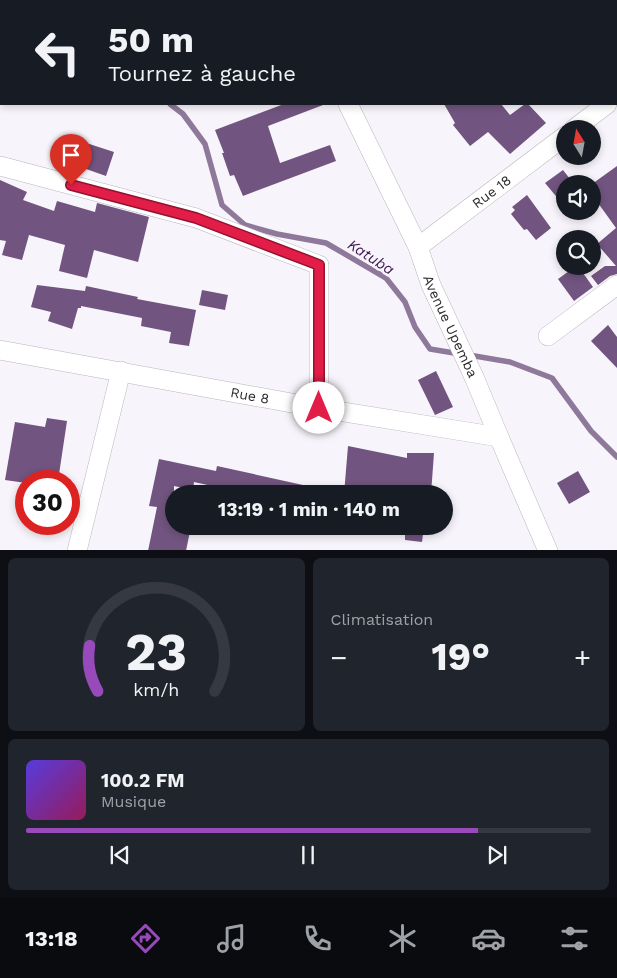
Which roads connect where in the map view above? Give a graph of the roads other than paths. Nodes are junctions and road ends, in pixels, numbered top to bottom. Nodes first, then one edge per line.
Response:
1 (348, 105) edge
2 (606, 105) edge
3 (586, 120) edge
4 (556, 143) edge
5 (0, 166) edge
6 (418, 247) junction
7 (617, 285) edge
8 (548, 336) dead end
9 (0, 350) edge
10 (121, 371) junction
11 (319, 408) junction
12 (499, 437) junction
13 (77, 550) edge
14 (548, 550) edge

1 - 6 street, Avenue Upemba
2 - 3 street
4 - 6 street, Rue 18
5 - 11 street
6 - 12 street, Avenue Upemba
7 - 8 street
9 - 10 street, Rue 8
10 - 11 street, Rue 8
10 - 13 street
11 - 12 street, Rue 8
12 - 14 street, Avenue Upemba

